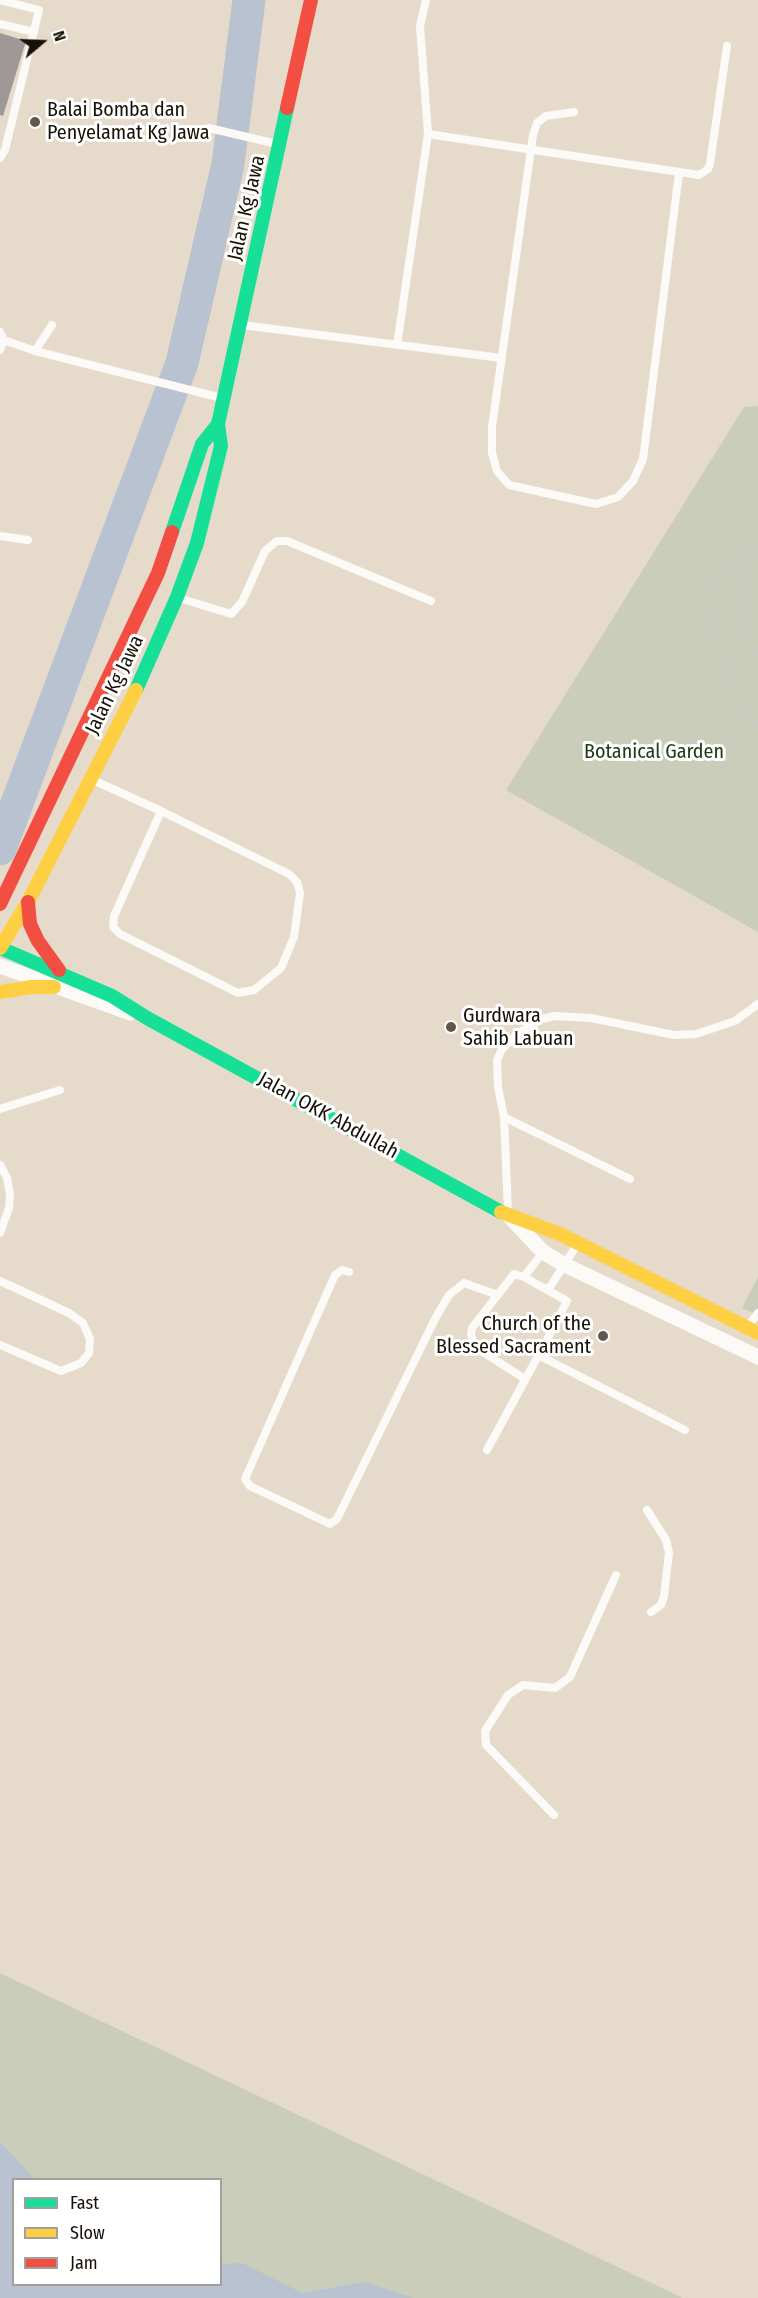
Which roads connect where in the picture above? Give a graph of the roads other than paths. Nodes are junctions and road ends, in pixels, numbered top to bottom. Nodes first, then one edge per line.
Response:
1 (0, 0) edge
2 (311, 0) edge
3 (426, 0) edge
4 (0, 24) edge
5 (34, 32) junction
6 (727, 46) dead end
7 (574, 112) dead end
8 (208, 128) dead end
9 (428, 134) junction
10 (281, 144) junction
11 (531, 150) junction
12 (0, 158) edge
13 (679, 173) junction
14 (52, 325) dead end
15 (240, 325) junction
16 (2, 336) edge
17 (397, 345) junction
18 (0, 350) edge
19 (35, 351) junction
20 (501, 358) junction
21 (225, 398) junction
22 (218, 424) junction
23 (0, 536) edge
24 (28, 540) dead end
25 (177, 597) junction
26 (431, 601) dead end
27 (92, 779) junction
28 (161, 811) junction
29 (1, 899) edge
30 (28, 902) junction
31 (0, 948) edge
32 (0, 966) edge
33 (60, 972) junction
34 (54, 987) junction
35 (0, 992) edge
36 (758, 1004) edge
37 (147, 1018) junction
38 (60, 1090) dead end
39 (0, 1109) edge
40 (504, 1117) junction
41 (0, 1165) edge
42 (630, 1179) dead end
43 (508, 1216) junction
44 (0, 1233) edge
45 (578, 1243) junction
46 (543, 1252) junction
47 (565, 1265) junction
48 (349, 1272) dead end
49 (524, 1277) junction
50 (0, 1281) edge
51 (548, 1290) junction
52 (498, 1295) junction
53 (758, 1313) edge
54 (752, 1330) edge
55 (0, 1345) edge
56 (538, 1355) junction
57 (758, 1357) edge
58 (525, 1379) junction
59 (685, 1430) dead end
60 (487, 1450) dead end
61 (647, 1510) dead end
62 (616, 1575) dead end
63 (651, 1612) dead end
64 (554, 1815) dead end

1 - 5 lane
2 - 10 main road, Jalan Kg Jawa
3 - 9 lane
4 - 5 lane
5 - 12 lane
6 - 13 lane
7 - 11 lane
8 - 10 lane
9 - 11 lane
9 - 17 lane
10 - 15 main road, Jalan Kg Jawa
11 - 13 lane
11 - 20 lane
13 - 20 lane
14 - 19 lane
15 - 17 lane
15 - 21 main road, Jalan Kg Jawa
16 - 18 lane
16 - 19 lane
17 - 20 lane
19 - 21 lane
21 - 22 main road, Jalan Kg Jawa
22 - 25 main road, Jalan Kg Jawa
22 - 29 main road, Jalan Kg Jawa
23 - 24 lane
25 - 26 lane
25 - 27 main road, Jalan Kg Jawa
27 - 28 lane
27 - 30 main road, Jalan Kg Jawa
28 - 28 lane
30 - 31 main road, Jalan Kg Jawa
30 - 33 main road
31 - 33 main road, Jalan OKK Abdullah
32 - 34 street, Jalan OKK Abdullah
33 - 37 main road, Jalan OKK Abdullah
34 - 35 main road
34 - 37 street, Jalan OKK Abdullah
36 - 40 lane
37 - 43 main road, Jalan OKK Abdullah
38 - 39 lane
40 - 42 lane
40 - 43 lane
41 - 44 lane
43 - 45 main road, Jalan OKK Abdullah
43 - 46 street, Jalan OKK Abdullah
45 - 47 lane
45 - 54 main road, Jalan OKK Abdullah
46 - 47 street, Jalan OKK Abdullah
46 - 49 lane
47 - 51 lane
47 - 57 street, Jalan OKK Abdullah
48 - 52 lane
49 - 51 lane
49 - 52 lane
50 - 55 lane
51 - 56 lane
52 - 58 lane
53 - 54 lane
56 - 58 lane
56 - 59 lane
58 - 60 lane
61 - 63 lane
62 - 64 lane

